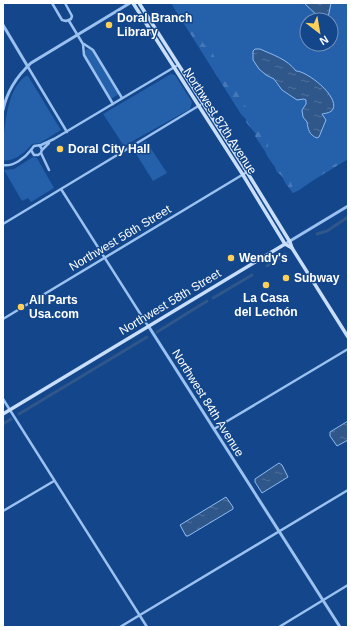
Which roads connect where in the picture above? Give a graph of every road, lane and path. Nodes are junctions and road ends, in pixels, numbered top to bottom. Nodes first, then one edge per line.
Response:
1 (52, 3) edge
2 (64, 3) edge
3 (132, 3) edge
4 (139, 3) edge
5 (69, 20) junction
6 (3, 25) edge
7 (78, 35) junction
8 (83, 44) junction
9 (90, 48) junction
10 (83, 52) junction
11 (178, 65) junction
12 (28, 67) junction
13 (174, 68) junction
14 (122, 98) junction
15 (113, 104) junction
16 (203, 104) junction
17 (198, 106) junction
18 (3, 110) edge
19 (67, 132) junction
20 (54, 139) junction
21 (39, 145) junction
22 (31, 150) junction
23 (42, 152) junction
24 (35, 155) junction
25 (22, 158) junction
26 (45, 164) junction
27 (3, 165) edge
28 (49, 170) dead end
29 (247, 172) junction
30 (243, 175) junction
31 (61, 189) junction
32 (348, 206) edge
33 (3, 224) edge
34 (290, 242) junction
35 (285, 244) junction
36 (292, 248) junction
37 (105, 258) junction
38 (3, 319) edge
39 (149, 327) junction
40 (348, 337) edge
41 (348, 349) edge
42 (3, 399) edge
43 (10, 410) junction
44 (3, 414) edge
45 (214, 429) junction
46 (54, 481) junction
47 (348, 490) edge
48 (3, 511) edge
49 (279, 532) junction
50 (348, 585) edge
51 (323, 600) junction
52 (140, 615) junction
53 (120, 627) edge
54 (147, 627) edge
55 (279, 627) edge
56 (340, 627) edge

1 - 5 street
2 - 5 street
3 - 7 street
3 - 13 main road, Northwest 87th Avenue
4 - 11 main road, Northwest 87th Avenue
5 - 7 street
6 - 12 street
7 - 8 street
7 - 12 street
8 - 9 street
8 - 10 street
9 - 10 street
9 - 14 street
10 - 15 street
11 - 13 street
11 - 16 main road, Northwest 87th Avenue
12 - 18 street
12 - 19 street
13 - 14 street
13 - 17 main road, Northwest 87th Avenue
14 - 15 street
15 - 19 street
16 - 17 street
16 - 29 main road, Northwest 87th Avenue
17 - 30 main road, Northwest 87th Avenue
17 - 31 street
19 - 20 street
20 - 21 street
20 - 23 street
21 - 22 street
21 - 23 street
22 - 24 street
22 - 25 street
23 - 24 street
23 - 26 street
24 - 25 street
24 - 26 street
25 - 27 street
26 - 28 street
29 - 30 street, Northwest 56th Street
29 - 34 main road, Northwest 87th Avenue
30 - 35 main road, Northwest 87th Avenue
30 - 37 street, Northwest 56th Street
31 - 33 street
31 - 37 street, Northwest 84th Avenue
32 - 34 street, Northwest 58th Street
34 - 35 street, Northwest 58th Street
34 - 36 main road, Northwest 87th Avenue
35 - 36 main road, Northwest 87th Avenue
35 - 39 main road, Northwest 58th Street
36 - 40 main road, Northwest 87th Avenue
37 - 38 street, Northwest 56th Street
37 - 39 street, Northwest 84th Avenue
39 - 43 main road, Northwest 58th Street
39 - 45 street, Northwest 84th Avenue
41 - 45 street
42 - 43 street
43 - 44 main road, Northwest 58th Street
43 - 46 street
45 - 49 street, Northwest 84th Avenue
46 - 48 street
46 - 52 street
47 - 49 street
49 - 51 street, Northwest 84th Avenue
49 - 52 street
50 - 51 street
51 - 55 street
51 - 56 street, Northwest 84th Avenue
52 - 53 street
52 - 54 street

